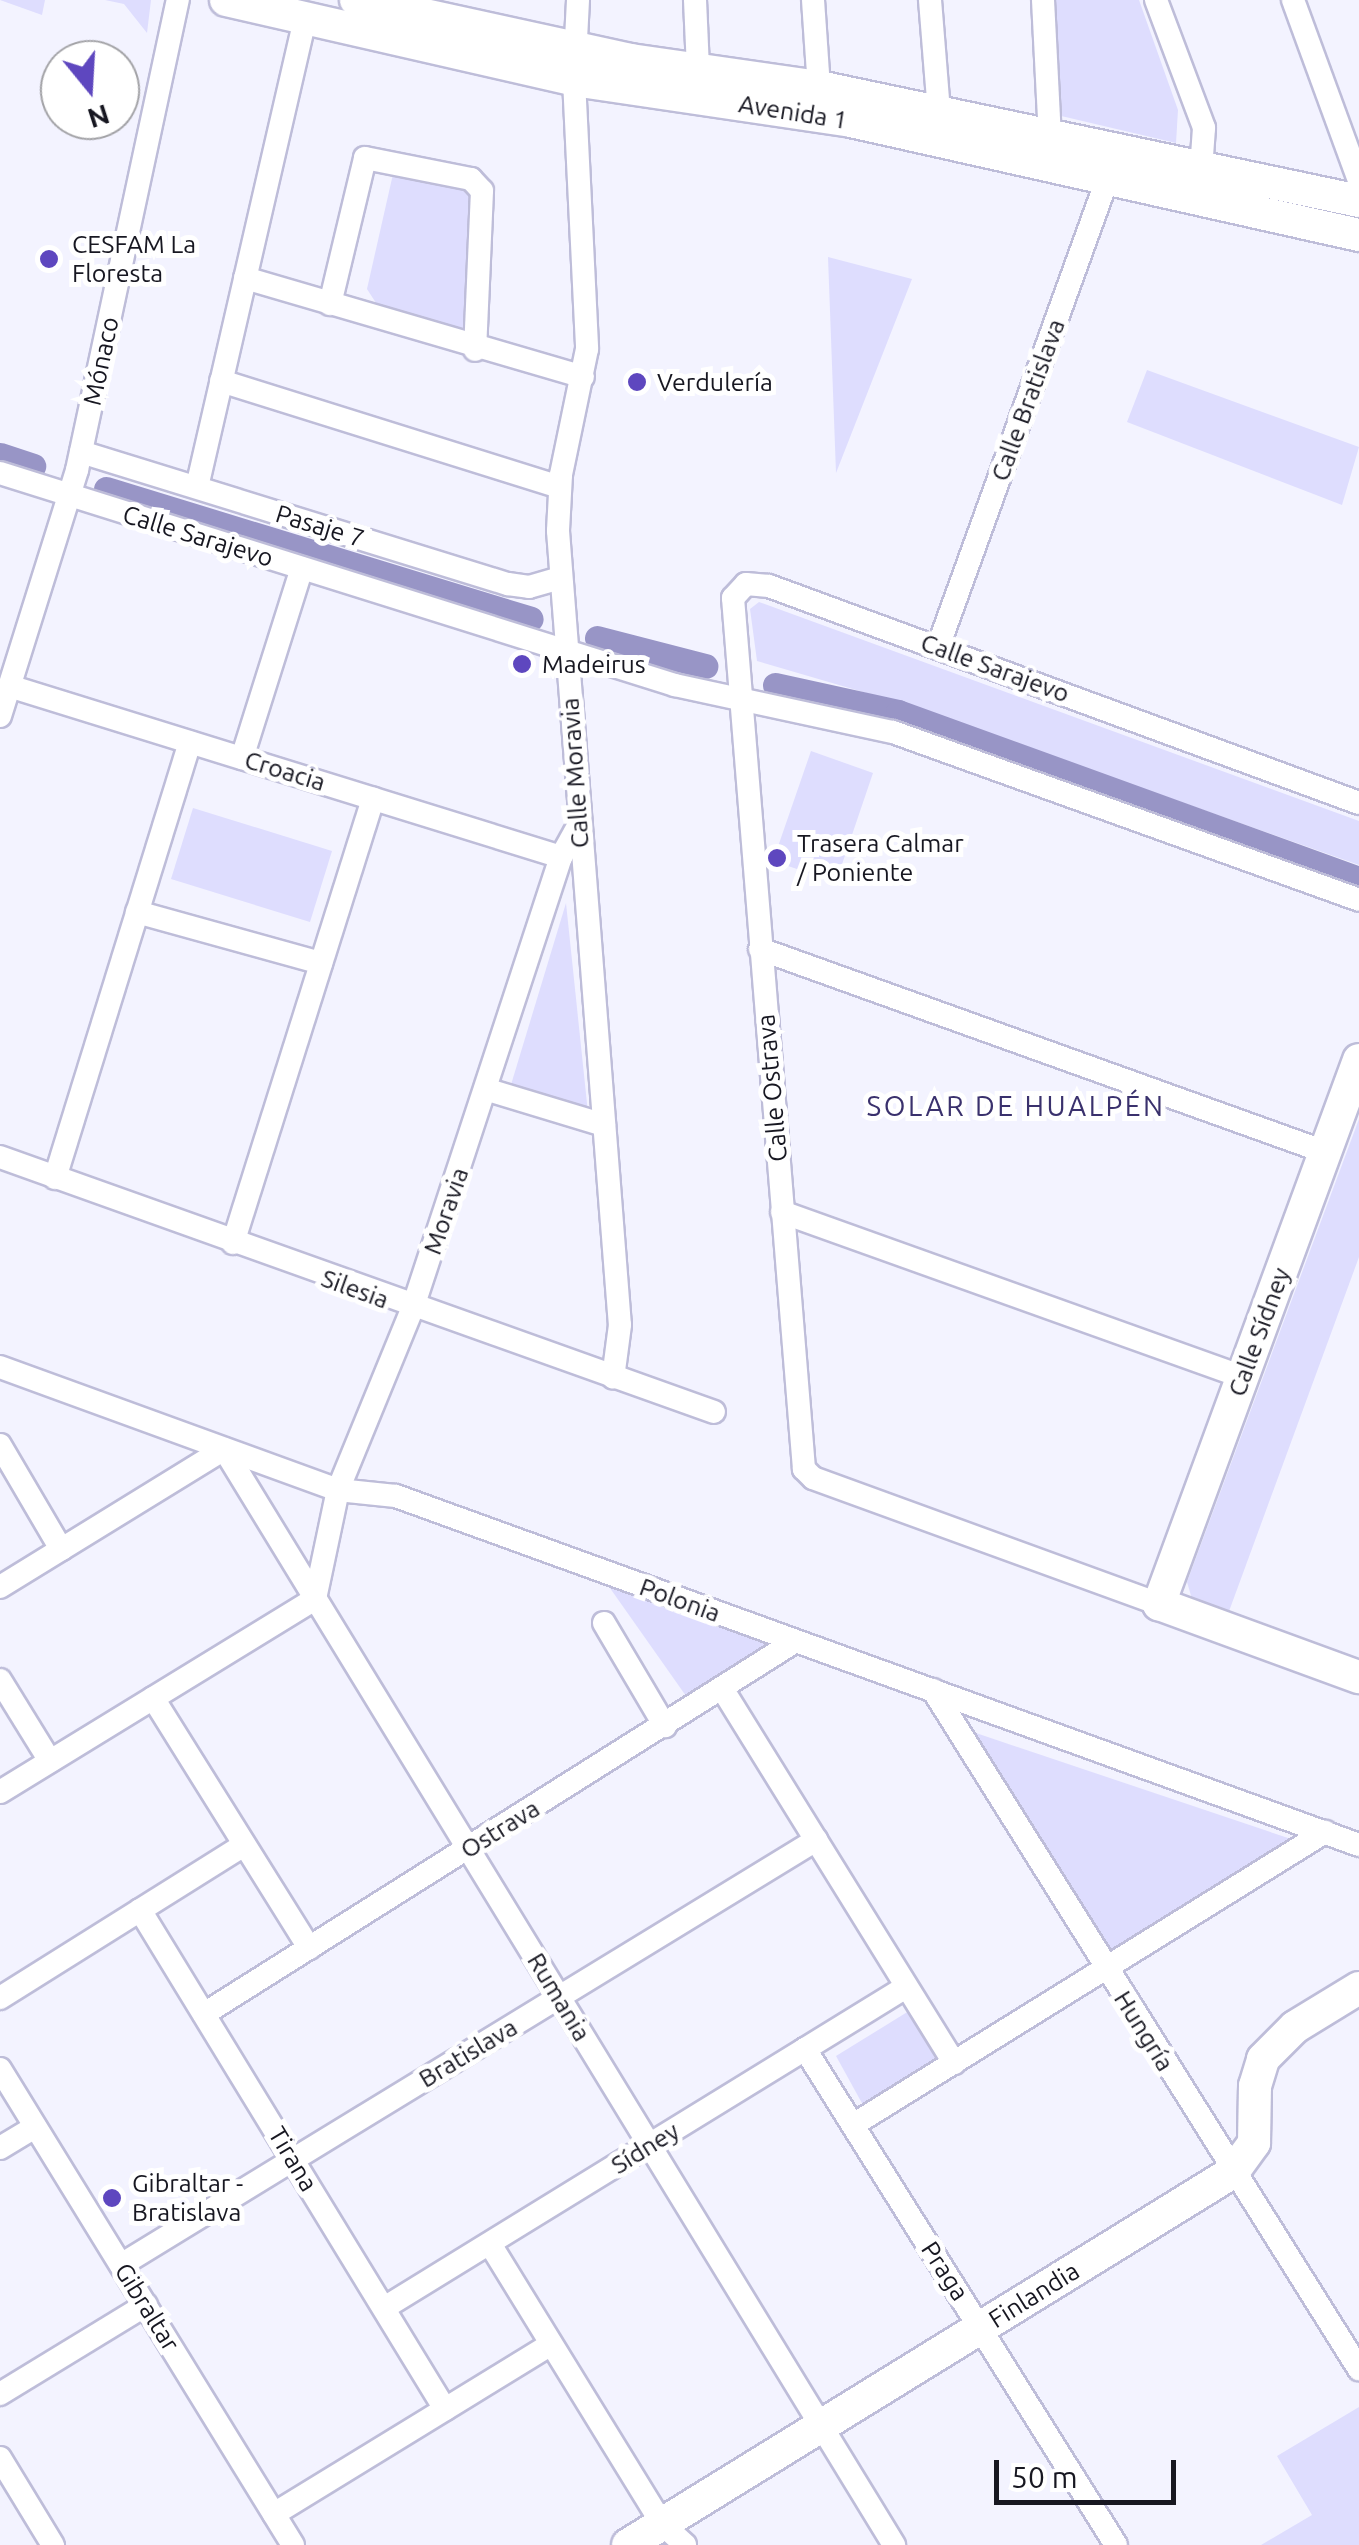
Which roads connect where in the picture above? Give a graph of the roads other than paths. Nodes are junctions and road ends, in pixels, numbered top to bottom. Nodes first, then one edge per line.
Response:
1 (178, 0) edge
2 (226, 0) edge
3 (357, 0) edge
4 (578, 0) edge
5 (695, 0) edge
6 (813, 0) edge
7 (930, 0) edge
8 (1044, 0) edge
9 (1156, 0) edge
10 (1293, 0) edge
11 (468, 13) edge
12 (305, 18) junction
13 (576, 65) junction
14 (698, 69) junction
15 (818, 86) junction
16 (938, 111) junction
17 (1050, 138) junction
18 (1112, 165) junction
19 (1201, 170) junction
20 (1359, 180) edge
21 (1359, 201) edge
22 (1359, 235) edge
23 (245, 278) junction
24 (330, 304) junction
25 (476, 350) junction
26 (583, 377) junction
27 (221, 381) junction
28 (81, 452) junction
29 (0, 473) edge
30 (197, 488) junction
31 (559, 488) junction
32 (70, 496) junction
33 (302, 568) junction
34 (561, 578) junction
35 (938, 647) junction
36 (566, 652) junction
37 (10, 686) junction
38 (740, 702) junction
39 (0, 716) edge
40 (190, 742) junction
41 (242, 758) junction
42 (373, 799) junction
43 (1359, 802) edge
44 (579, 824) junction
45 (561, 857) junction
46 (1359, 900) edge
47 (138, 912) junction
48 (760, 949) junction
49 (321, 964) junction
50 (1359, 1060) edge
51 (488, 1090) junction
52 (604, 1125) junction
53 (1325, 1152) junction
54 (0, 1158) edge
55 (55, 1178) junction
56 (782, 1212) junction
57 (232, 1243) junction
58 (412, 1310) junction
59 (0, 1367) edge
60 (1243, 1377) junction
61 (613, 1378) junction
62 (714, 1412) dead end
63 (0, 1445) edge
64 (224, 1450) junction
65 (338, 1490) junction
66 (61, 1550) junction
67 (0, 1587) edge
68 (315, 1599) junction
69 (1159, 1604) junction
70 (604, 1623) dead end
71 (794, 1642) junction
72 (1359, 1677) edge
73 (0, 1680) edge
74 (723, 1690) junction
75 (932, 1690) junction
76 (153, 1698) junction
77 (665, 1726) junction
78 (50, 1761) junction
79 (0, 1792) edge
80 (1325, 1832) junction
81 (816, 1840) junction
82 (1359, 1844) edge
83 (244, 1845) junction
84 (468, 1849) junction
85 (140, 1910) junction
86 (309, 1948) junction
87 (1107, 1971) junction
88 (906, 1987) junction
89 (1359, 1988) edge
90 (0, 1998) edge
91 (559, 1998) junction
92 (204, 2014) junction
93 (805, 2049) junction
94 (954, 2064) junction
95 (0, 2070) edge
96 (852, 2125) junction
97 (35, 2127) junction
98 (649, 2146) junction
99 (0, 2148) edge
100 (293, 2160) junction
101 (1233, 2172) junction
102 (490, 2244) junction
103 (121, 2265) junction
104 (146, 2305) junction
105 (384, 2308) junction
106 (982, 2327) junction
107 (551, 2344) junction
108 (1359, 2369) edge
109 (0, 2394) edge
110 (446, 2409) junction
111 (821, 2426) junction
112 (3, 2470) edge
113 (274, 2514) junction
114 (673, 2535) edge
115 (53, 2545) edge
116 (294, 2545) edge
117 (628, 2545) edge
118 (894, 2545) edge
119 (1116, 2545) edge

1 - 28 street, Mónaco
2 - 12 street, Avenida 1
3 - 11 street, Avenida 1
4 - 13 street, Calle Moravia
5 - 14 street
6 - 15 street
7 - 16 street
8 - 17 street
9 - 19 street
10 - 20 street
11 - 13 street, Avenida 1
12 - 13 street, Avenida 1
12 - 23 street
13 - 14 street, Avenida 1
13 - 18 street, Avenida 1
13 - 26 street, Calle Moravia
14 - 15 street, Avenida 1
15 - 16 street, Avenida 1
16 - 17 street, Avenida 1
17 - 18 street, Avenida 1
18 - 19 street, Avenida 1
18 - 22 street, Avenida 1
18 - 35 street, Calle Bratislava
19 - 21 street, Avenida 1
23 - 24 street
23 - 27 street
24 - 25 street
24 - 25 street
25 - 26 street
26 - 31 street, Calle Moravia
27 - 30 street
27 - 31 street
28 - 30 street, Pasaje 7
28 - 32 street, Mónaco
29 - 32 street, Calle Sarajevo
30 - 34 street, Pasaje 7
31 - 34 street, Calle Moravia
32 - 33 street, Calle Sarajevo
32 - 37 street, Mónaco
33 - 36 street, Calle Sarajevo
33 - 41 street
34 - 36 street, Calle Moravia
35 - 38 street, Calle Sarajevo
35 - 43 street, Calle Sarajevo
36 - 38 street, Calle Sarajevo
36 - 44 street, Calle Moravia
37 - 39 street, Mónaco
37 - 40 street, Croacia
38 - 46 street, Calle Sarajevo
38 - 48 street, Calle Ostrava
40 - 41 street, Croacia
40 - 47 street
41 - 42 street, Croacia
42 - 45 street, Croacia
42 - 49 street
44 - 45 street, Moravia
44 - 52 street, Calle Moravia
45 - 51 street, Moravia
47 - 49 street
47 - 55 street
48 - 53 street
48 - 56 street, Calle Ostrava
49 - 57 street
50 - 53 street, Calle Sídney
51 - 52 street
51 - 58 street, Moravia
52 - 61 street, Calle Moravia
53 - 60 street, Calle Sídney
54 - 55 street, Silesia
55 - 57 street, Silesia
56 - 60 street
56 - 69 street, Calle Ostrava
57 - 58 street, Silesia
58 - 61 street, Silesia
58 - 65 street, Moravia
59 - 64 street, Polonia
60 - 69 street, Calle Sídney
61 - 62 street, Silesia
63 - 66 street
64 - 65 street, Polonia
64 - 66 street
64 - 68 street, Rumania
65 - 68 street, Moravia
65 - 71 street, Polonia
66 - 67 street
68 - 76 street
68 - 84 street, Rumania
69 - 72 street
70 - 77 street
71 - 74 street, Ostrava
71 - 75 street, Polonia
73 - 78 street
74 - 77 street, Ostrava
74 - 81 street
75 - 80 street, Polonia
75 - 87 street, Hungría
76 - 78 street
76 - 83 street
77 - 84 street, Ostrava
78 - 79 street
80 - 82 street, Polonia
80 - 87 street
81 - 88 street
81 - 91 street, Bratislava
83 - 85 street
83 - 86 street
84 - 86 street, Ostrava
84 - 91 street, Rumania
85 - 90 street
85 - 92 street, Tirana
86 - 92 street, Ostrava
87 - 94 street
87 - 101 street, Hungría
88 - 93 street, Sídney
88 - 94 street
89 - 101 street
91 - 98 street, Rumania
91 - 100 street, Bratislava
92 - 100 street, Tirana
93 - 96 street, Praga
93 - 98 street, Sídney
94 - 96 street
95 - 97 street, Gibraltar
96 - 106 street, Praga
97 - 99 street
97 - 103 street, Gibraltar
98 - 102 street, Sídney
98 - 111 street, Rumania
100 - 103 street, Bratislava
100 - 105 street, Tirana
101 - 106 street, Finlandia
101 - 108 street, Hungría
102 - 105 street, Sídney
102 - 107 street
103 - 104 street, Gibraltar
104 - 109 street
104 - 113 street, Gibraltar
105 - 110 street, Tirana
106 - 111 street, Finlandia
106 - 119 street, Praga
107 - 110 street
107 - 114 street
110 - 113 street
111 - 114 street, Finlandia
111 - 118 street, Rumania
112 - 115 street
113 - 116 street, Gibraltar
114 - 117 street, Finlandia

